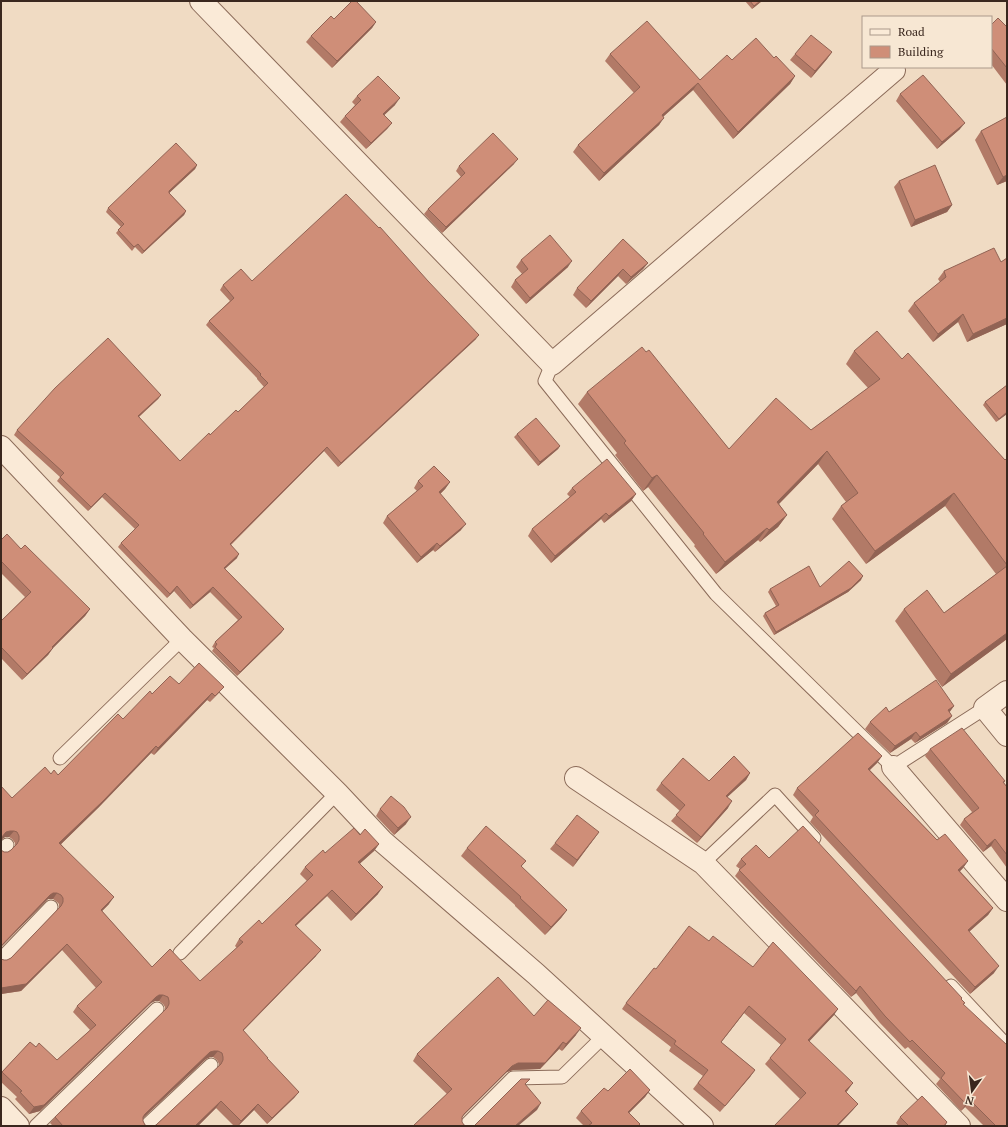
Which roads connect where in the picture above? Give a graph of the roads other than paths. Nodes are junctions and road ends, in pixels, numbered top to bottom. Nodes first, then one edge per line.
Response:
1 (200, 1) edge
2 (894, 70) dead end
3 (552, 364) junction
4 (1, 447) edge
5 (182, 639) junction
6 (1007, 692) edge
7 (985, 708) junction
8 (1007, 735) edge
9 (60, 758) dead end
10 (893, 768) junction
11 (576, 778) dead end
12 (337, 793) junction
13 (823, 848) edge
14 (703, 863) junction
15 (1007, 900) edge
16 (51, 907) edge
17 (180, 953) dead end
18 (1, 959) edge
19 (942, 976) edge
20 (157, 1009) edge
21 (604, 1036) junction
22 (1007, 1046) edge
23 (211, 1065) edge
24 (1, 1108) edge
25 (18, 1126) edge
26 (36, 1126) edge
27 (146, 1126) edge
28 (465, 1126) edge
29 (702, 1126) edge
30 (959, 1126) edge

1 - 3 street
2 - 3 street
3 - 10 lane
4 - 5 street
5 - 9 lane
5 - 12 street
6 - 7 street
7 - 8 street
7 - 10 lane
10 - 15 street
11 - 14 street
12 - 17 lane
12 - 21 street
13 - 14 lane
14 - 30 street
16 - 18 lane
19 - 22 lane
20 - 26 lane
21 - 28 lane
21 - 29 street
23 - 27 lane
24 - 25 street

